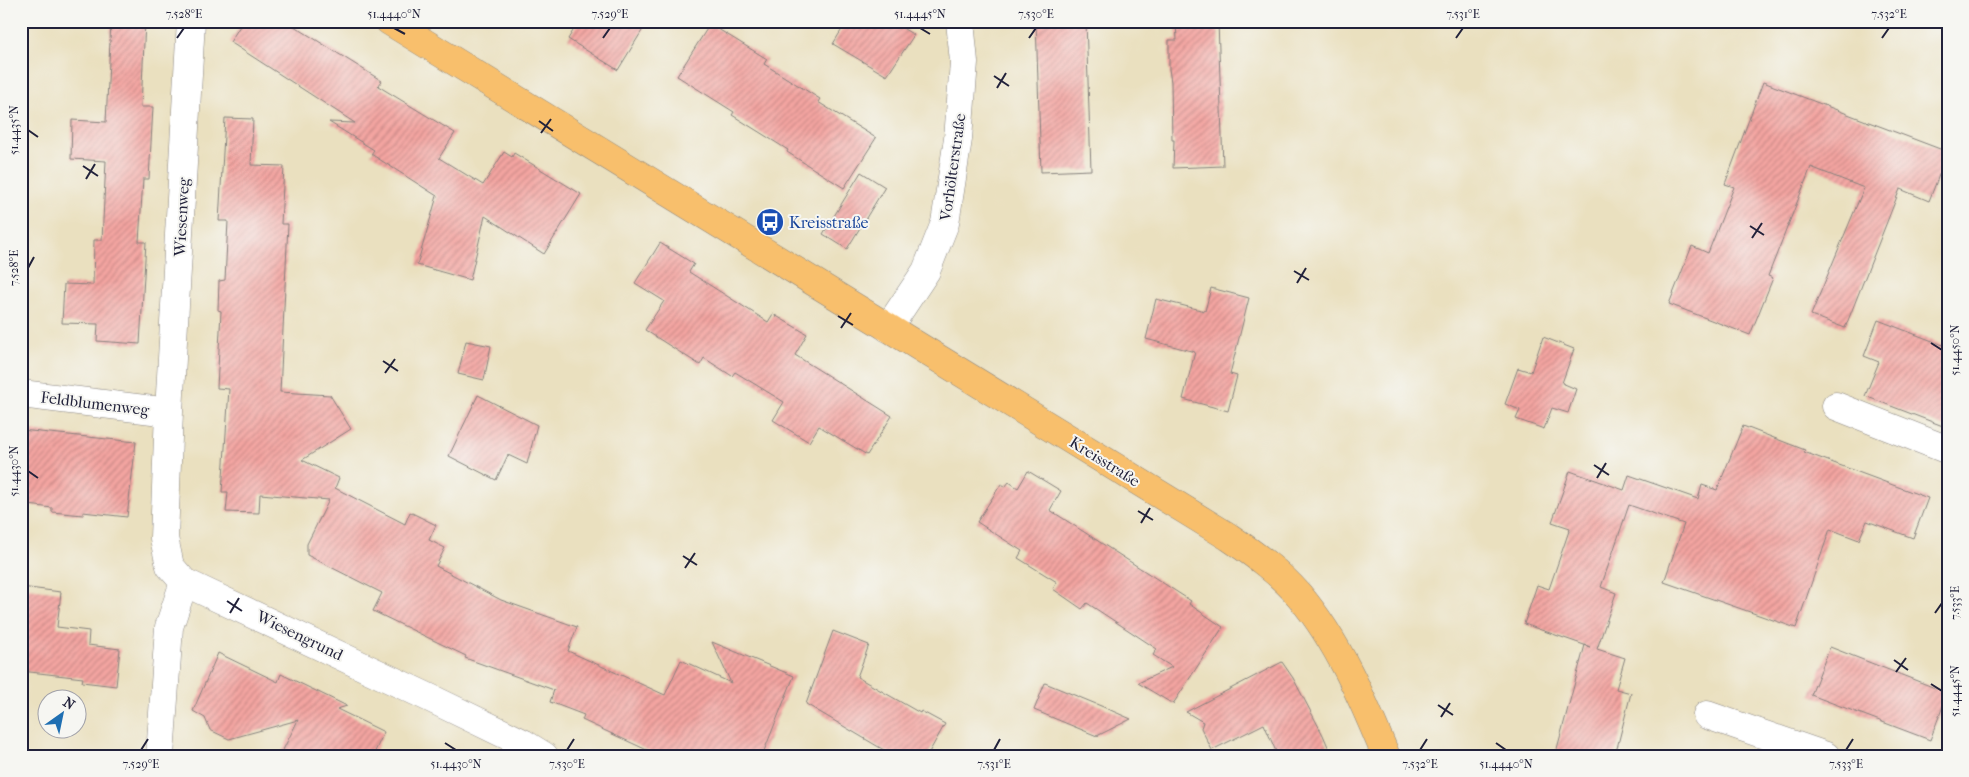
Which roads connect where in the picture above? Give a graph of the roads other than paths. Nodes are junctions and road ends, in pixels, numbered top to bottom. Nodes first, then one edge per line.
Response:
1 (191, 21) edge
2 (389, 21) edge
3 (960, 21) edge
4 (888, 328) junction
5 (21, 394) edge
6 (1836, 406) dead end
7 (169, 412) junction
8 (1948, 450) edge
9 (184, 582) junction
10 (1707, 715) dead end
11 (160, 756) edge
12 (544, 756) edge
13 (1386, 756) edge
14 (1826, 756) edge

1 - 7 street, Wiesenweg
2 - 4 main road, Kreisstraße
3 - 4 street, Vorhölterstraße
4 - 13 main road, Kreisstraße
5 - 7 street, Feldblumenweg
6 - 8 street
7 - 9 street, Wiesengrund
9 - 11 street
9 - 12 street, Wiesengrund
10 - 14 street

